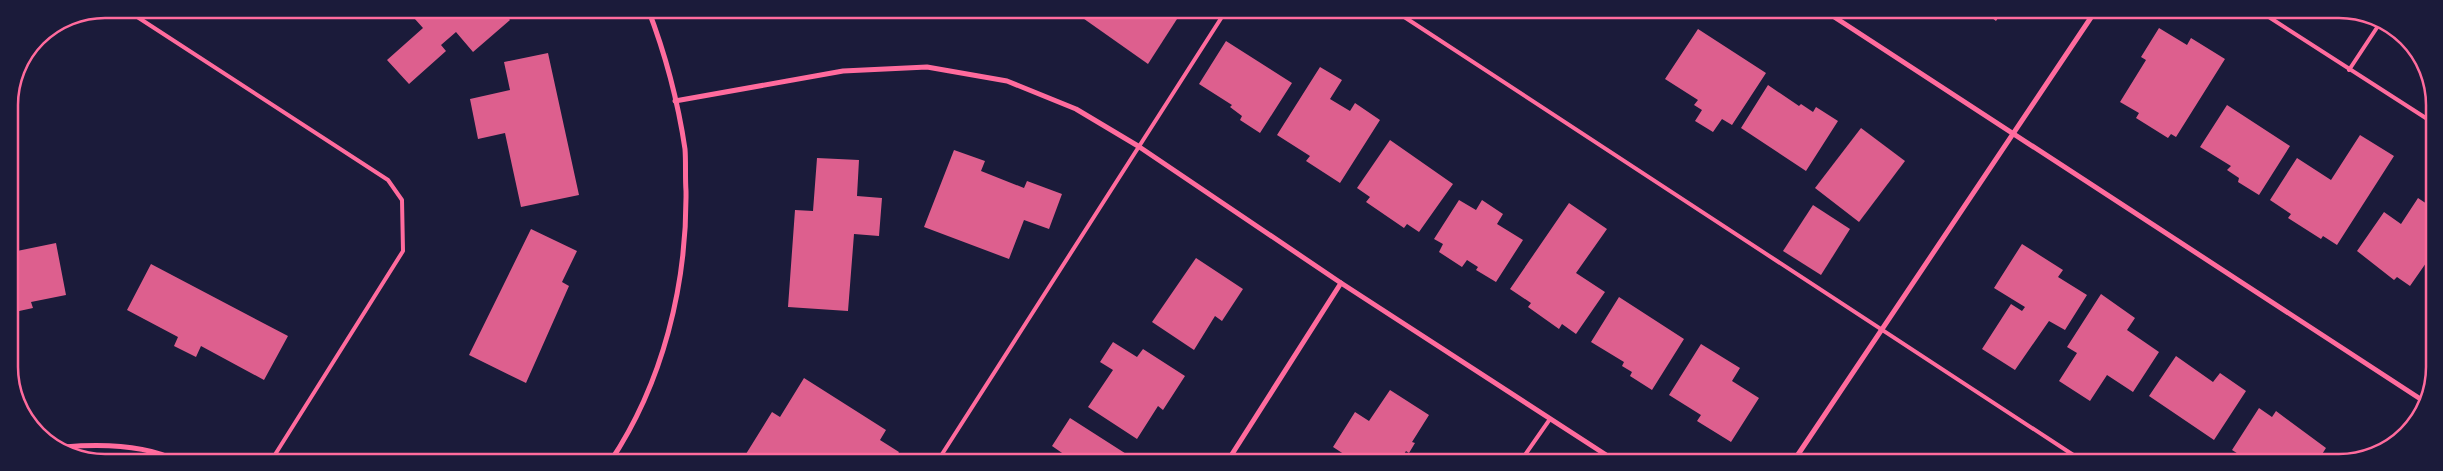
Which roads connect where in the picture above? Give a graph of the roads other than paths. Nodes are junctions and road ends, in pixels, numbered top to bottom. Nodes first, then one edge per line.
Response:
1 (139, 18) edge
2 (651, 18) edge
3 (1221, 18) edge
4 (1406, 18) edge
5 (1836, 18) edge
6 (2091, 18) edge
7 (2270, 18) edge
8 (2378, 27) edge
9 (2349, 70) junction
10 (676, 101) junction
11 (2426, 118) edge
12 (2012, 134) junction
13 (1138, 146) junction
14 (1341, 283) junction
15 (1882, 329) junction
16 (2419, 398) edge
17 (1550, 419) junction
18 (72, 447) edge
19 (163, 454) edge
20 (276, 454) edge
21 (615, 454) edge
22 (942, 454) edge
23 (1232, 454) edge
24 (1526, 454) edge
25 (1605, 454) edge
26 (1798, 454) edge
27 (2072, 454) edge

1 - 20 lane
2 - 10 street
3 - 13 lane
4 - 15 lane
5 - 12 street
6 - 12 street
7 - 9 lane
8 - 9 lane
9 - 11 lane
10 - 13 street
10 - 21 street
12 - 15 street
12 - 16 street
13 - 14 street
13 - 22 lane
14 - 17 street
14 - 23 street
15 - 26 street
15 - 27 lane
17 - 24 lane
17 - 25 street
18 - 19 street

